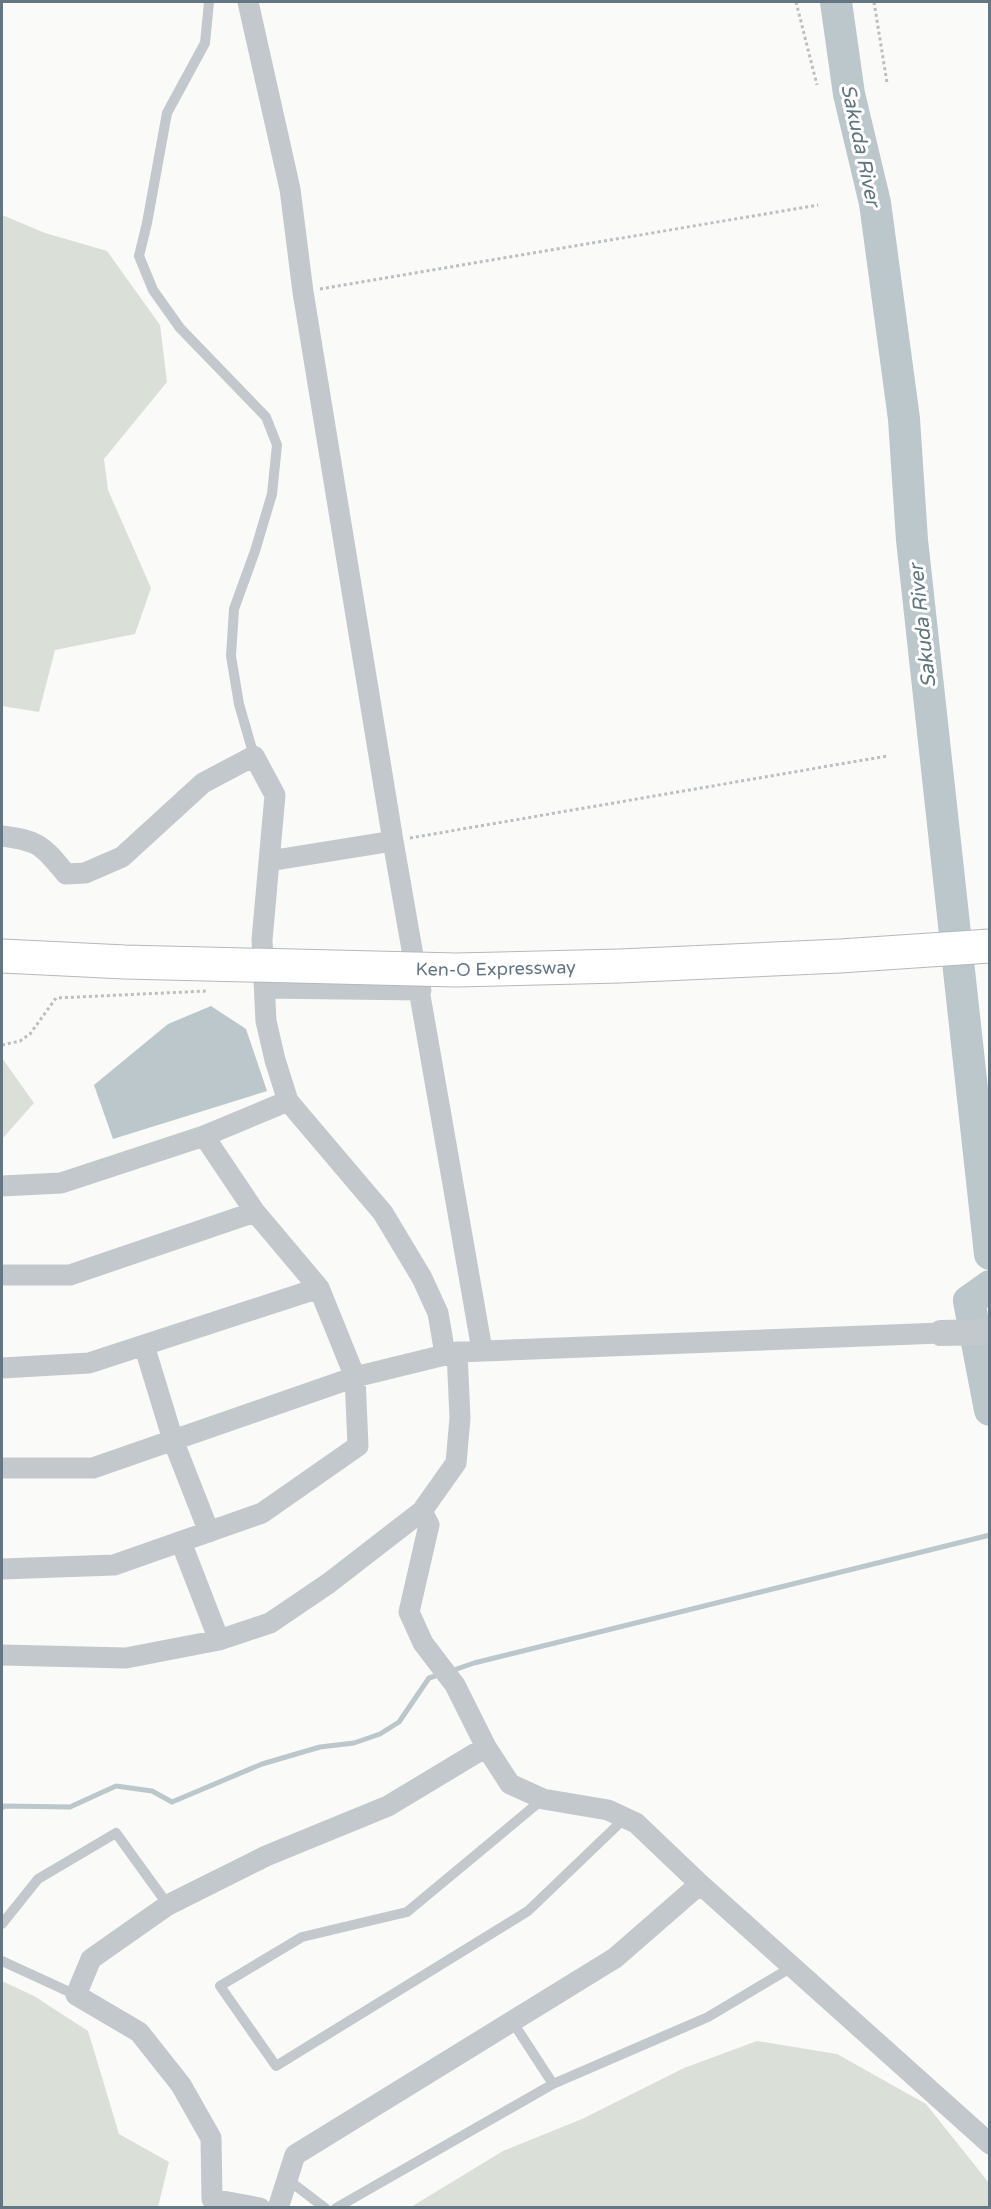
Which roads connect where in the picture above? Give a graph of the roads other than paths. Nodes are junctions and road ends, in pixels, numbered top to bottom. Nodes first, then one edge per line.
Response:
1 (209, 2) edge
2 (248, 2) edge
3 (254, 756) junction
4 (2, 836) edge
5 (393, 841) junction
6 (269, 861) junction
7 (990, 946) edge
8 (2, 956) edge
9 (266, 988) junction
10 (421, 990) junction
11 (288, 1101) junction
12 (204, 1136) junction
13 (2, 1186) edge
14 (255, 1212) junction
15 (2, 1275) edge
16 (319, 1288) junction
17 (990, 1332) edge
18 (941, 1333) joint
19 (144, 1345) junction
20 (482, 1350) junction
21 (451, 1353) junction
22 (2, 1368) edge
23 (355, 1377) junction
24 (173, 1440) junction
25 (2, 1468) edge
26 (422, 1511) junction
27 (209, 1532) junction
28 (181, 1542) junction
29 (2, 1569) edge
30 (219, 1640) junction
31 (2, 1655) edge
32 (486, 1747) junction
33 (543, 1799) junction
34 (625, 1818) junction
35 (700, 1884) junction
36 (168, 1905) junction
37 (2, 1924) edge
38 (2, 1961) edge
39 (792, 1967) junction
40 (76, 1995) junction
41 (512, 2022) junction
42 (553, 2084) junction
43 (990, 2144) edge
44 (287, 2179) junction
45 (260, 2208) edge
46 (278, 2208) edge
47 (325, 2208) edge
48 (336, 2208) edge

1 - 3 lane
2 - 5 street
3 - 4 street
3 - 6 street
5 - 6 street
5 - 10 street
6 - 9 street
7 - 8 highway, Ken-O Expressway, bridge
9 - 10 street
9 - 11 street
10 - 20 street
11 - 12 street
11 - 21 street
12 - 13 street
12 - 14 street
14 - 15 street
14 - 16 street
16 - 19 street
16 - 23 street
17 - 18 street
18 - 20 street
19 - 22 street
19 - 24 street
20 - 21 street
21 - 23 street
21 - 26 street
23 - 24 street
23 - 27 street
24 - 25 street
24 - 27 street
26 - 30 street
26 - 32 street
27 - 28 street
28 - 29 street
28 - 30 street
30 - 31 street
32 - 33 street
32 - 36 street
33 - 34 street
33 - 34 lane
34 - 35 street
35 - 39 street
35 - 41 street
36 - 37 lane
36 - 40 street
38 - 40 lane
39 - 42 lane
39 - 43 street
40 - 45 street
41 - 42 lane
41 - 44 street
42 - 48 lane
44 - 46 street
44 - 47 lane

